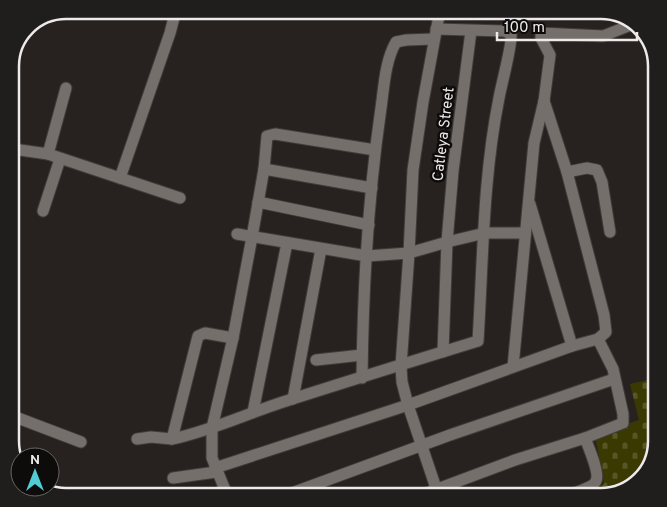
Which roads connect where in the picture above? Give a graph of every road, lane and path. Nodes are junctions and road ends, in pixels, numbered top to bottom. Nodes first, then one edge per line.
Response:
1 (174, 19) edge
2 (434, 19) edge
3 (438, 19) edge
4 (627, 26) edge
5 (471, 31) junction
6 (435, 34) junction
7 (66, 88) dead end
8 (544, 101) junction
9 (20, 150) dead end
10 (375, 150) junction
11 (48, 154) junction
12 (60, 158) junction
13 (264, 169) junction
14 (567, 172) junction
15 (120, 178) junction
16 (372, 188) junction
17 (180, 198) dead end
18 (528, 198) junction
19 (258, 202) junction
20 (43, 211) dead end
21 (369, 225) junction
22 (610, 232) dead end
23 (485, 233) junction
24 (525, 233) junction
25 (237, 234) dead end
26 (252, 237) junction
27 (447, 242) junction
28 (287, 243) junction
29 (321, 249) junction
30 (409, 253) junction
31 (367, 256) junction
32 (233, 338) junction
33 (598, 338) junction
34 (572, 346) junction
35 (443, 352) junction
36 (362, 355) junction
37 (316, 360) dead end
38 (401, 366) junction
39 (513, 367) junction
40 (362, 378) junction
41 (614, 379) junction
42 (293, 399) junction
43 (408, 404) junction
44 (253, 412) junction
45 (19, 418) edge
46 (212, 428) junction
47 (585, 438) junction
48 (137, 439) dead end
49 (172, 439) junction
50 (81, 442) dead end
51 (421, 446) junction
52 (216, 470) junction
53 (173, 478) dead end
54 (224, 488) edge
55 (306, 488) edge
56 (436, 488) edge
57 (452, 488) edge
58 (585, 488) edge

1 - 15 street
2 - 6 street
3 - 6 street
4 - 8 street
5 - 6 street
5 - 23 street
5 - 27 street, Catleya Street
6 - 10 street
6 - 30 street
7 - 11 street
8 - 14 street
8 - 18 street
9 - 11 street
10 - 13 street
10 - 16 street
11 - 12 street
12 - 15 street
12 - 20 street
13 - 16 street
13 - 19 street
14 - 22 street
14 - 33 street
15 - 17 street
16 - 21 street
18 - 24 street
18 - 34 street
19 - 21 street
19 - 26 street
21 - 31 street
23 - 24 street
23 - 27 street
23 - 35 street
24 - 39 street
25 - 26 street
26 - 28 street
26 - 32 street
27 - 30 street
27 - 35 street, Catleya Street
28 - 29 street
28 - 44 street
29 - 31 street
29 - 42 street
30 - 31 street
30 - 38 street
31 - 36 street
32 - 46 street
32 - 49 street
33 - 34 street
33 - 41 street
34 - 39 street
35 - 38 street
36 - 37 street
36 - 40 street
38 - 40 street
38 - 43 street
39 - 43 street
40 - 42 street
41 - 47 street
41 - 51 street
42 - 44 street
43 - 51 street
43 - 52 street
44 - 46 street
45 - 50 street
46 - 49 street
46 - 52 street
47 - 57 street
47 - 58 street
48 - 49 street
51 - 55 street
51 - 56 street
52 - 53 street
52 - 54 street

